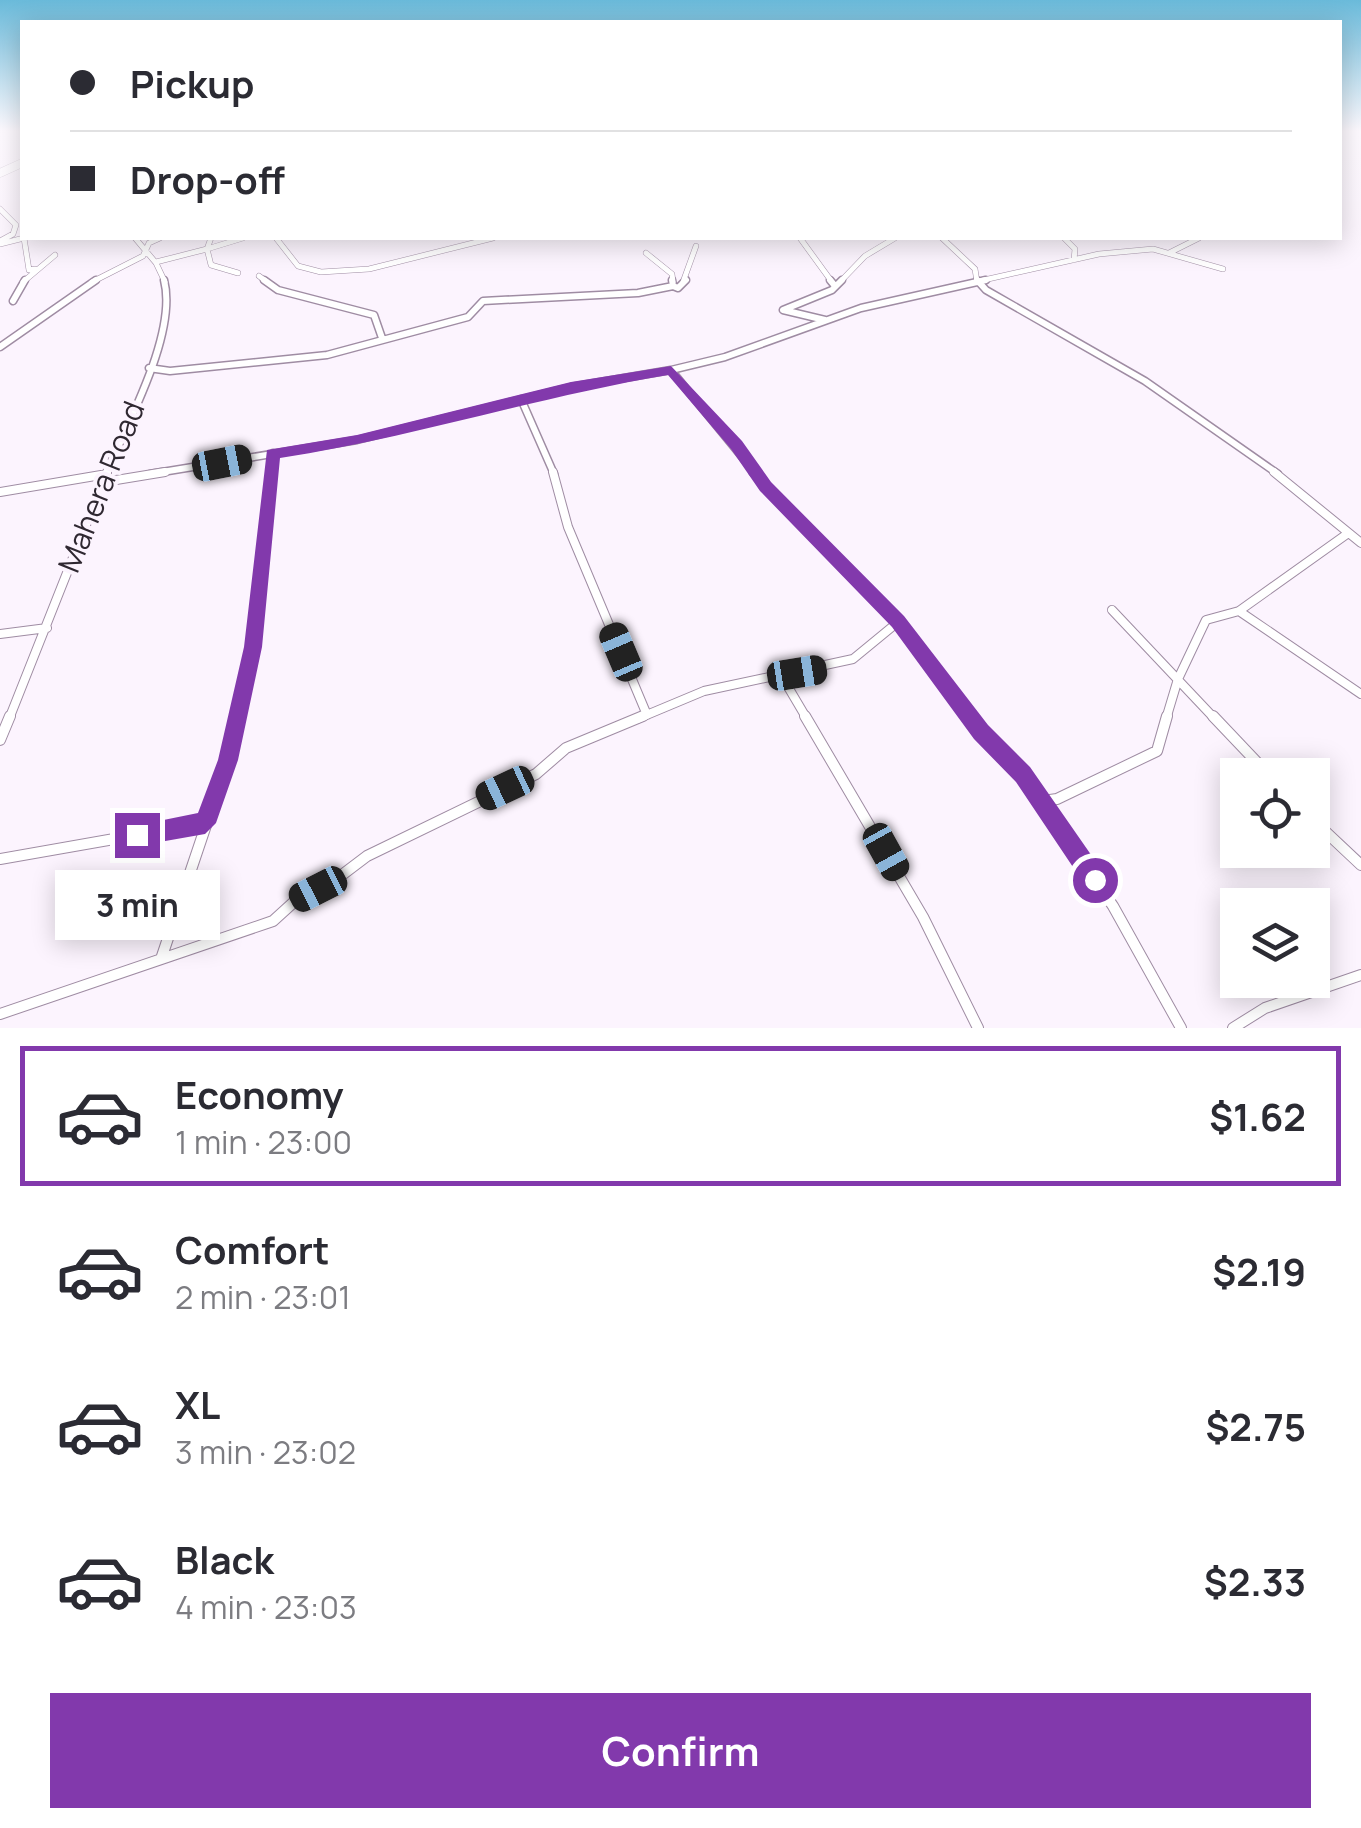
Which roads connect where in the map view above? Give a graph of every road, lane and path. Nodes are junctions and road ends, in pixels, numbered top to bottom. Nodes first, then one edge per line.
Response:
1 (0, 209) edge
2 (24, 240) edge
3 (137, 240) edge
4 (157, 240) edge
5 (210, 240) edge
6 (228, 240) edge
7 (278, 240) edge
8 (481, 240) edge
9 (801, 240) edge
10 (892, 240) edge
11 (944, 240) edge
12 (1066, 240) edge
13 (1190, 240) edge
14 (0, 242) edge
15 (696, 246) dead end
16 (146, 248) junction
17 (207, 248) junction
18 (1169, 252) junction
19 (646, 253) dead end
20 (55, 255) dead end
21 (1074, 260) junction
22 (156, 262) junction
23 (1224, 268) dead end
24 (35, 269) junction
25 (238, 274) dead end
26 (259, 276) dead end
27 (977, 283) junction
28 (673, 286) junction
29 (835, 286) junction
30 (13, 301) dead end
31 (824, 320) junction
32 (382, 338) junction
33 (0, 348) edge
34 (149, 368) junction
35 (671, 370) junction
36 (521, 399) junction
37 (273, 454) junction
38 (106, 478) junction
39 (0, 492) edge
40 (1347, 534) junction
41 (1361, 543) edge
42 (1112, 610) dead end
43 (1239, 612) junction
44 (898, 622) junction
45 (47, 628) junction
46 (0, 634) edge
47 (781, 674) junction
48 (1178, 679) junction
49 (1361, 694) edge
50 (647, 715) junction
51 (0, 740) edge
52 (1253, 758) edge
53 (1044, 801) junction
54 (205, 823) junction
55 (1330, 836) edge
56 (0, 859) edge
57 (1361, 865) edge
58 (161, 958) junction
59 (1361, 975) edge
60 (0, 1014) edge
61 (978, 1028) edge
62 (1181, 1028) edge
63 (1232, 1028) edge

1 - 14 street
2 - 24 street
3 - 16 street, Mahera Road
4 - 16 street
5 - 17 street
6 - 17 street
7 - 8 street
9 - 29 street
10 - 29 street
11 - 27 street
12 - 21 street
13 - 18 street
15 - 28 street
16 - 22 street, Mahera Road
16 - 33 street
17 - 22 street
17 - 25 street
18 - 21 street
18 - 23 street
19 - 28 street
20 - 24 street
21 - 27 street
22 - 34 street, Mahera Road
24 - 30 street
26 - 32 street
27 - 31 street
27 - 40 street
28 - 32 street
29 - 31 street
31 - 35 street
32 - 34 street
34 - 38 street, Mahera Road
35 - 36 street
35 - 44 street
36 - 37 street
36 - 50 street
37 - 38 street
37 - 54 street
38 - 39 street
38 - 45 street, Mahera Road
40 - 41 street
40 - 43 street
42 - 48 street
43 - 48 street
43 - 49 street
44 - 47 street
44 - 53 street
45 - 46 street
45 - 51 street, Mahera Road
47 - 50 street
47 - 61 street
48 - 52 street
48 - 53 street
50 - 58 street
53 - 62 street
54 - 56 street
54 - 58 street
55 - 57 street
58 - 60 street
59 - 63 street

